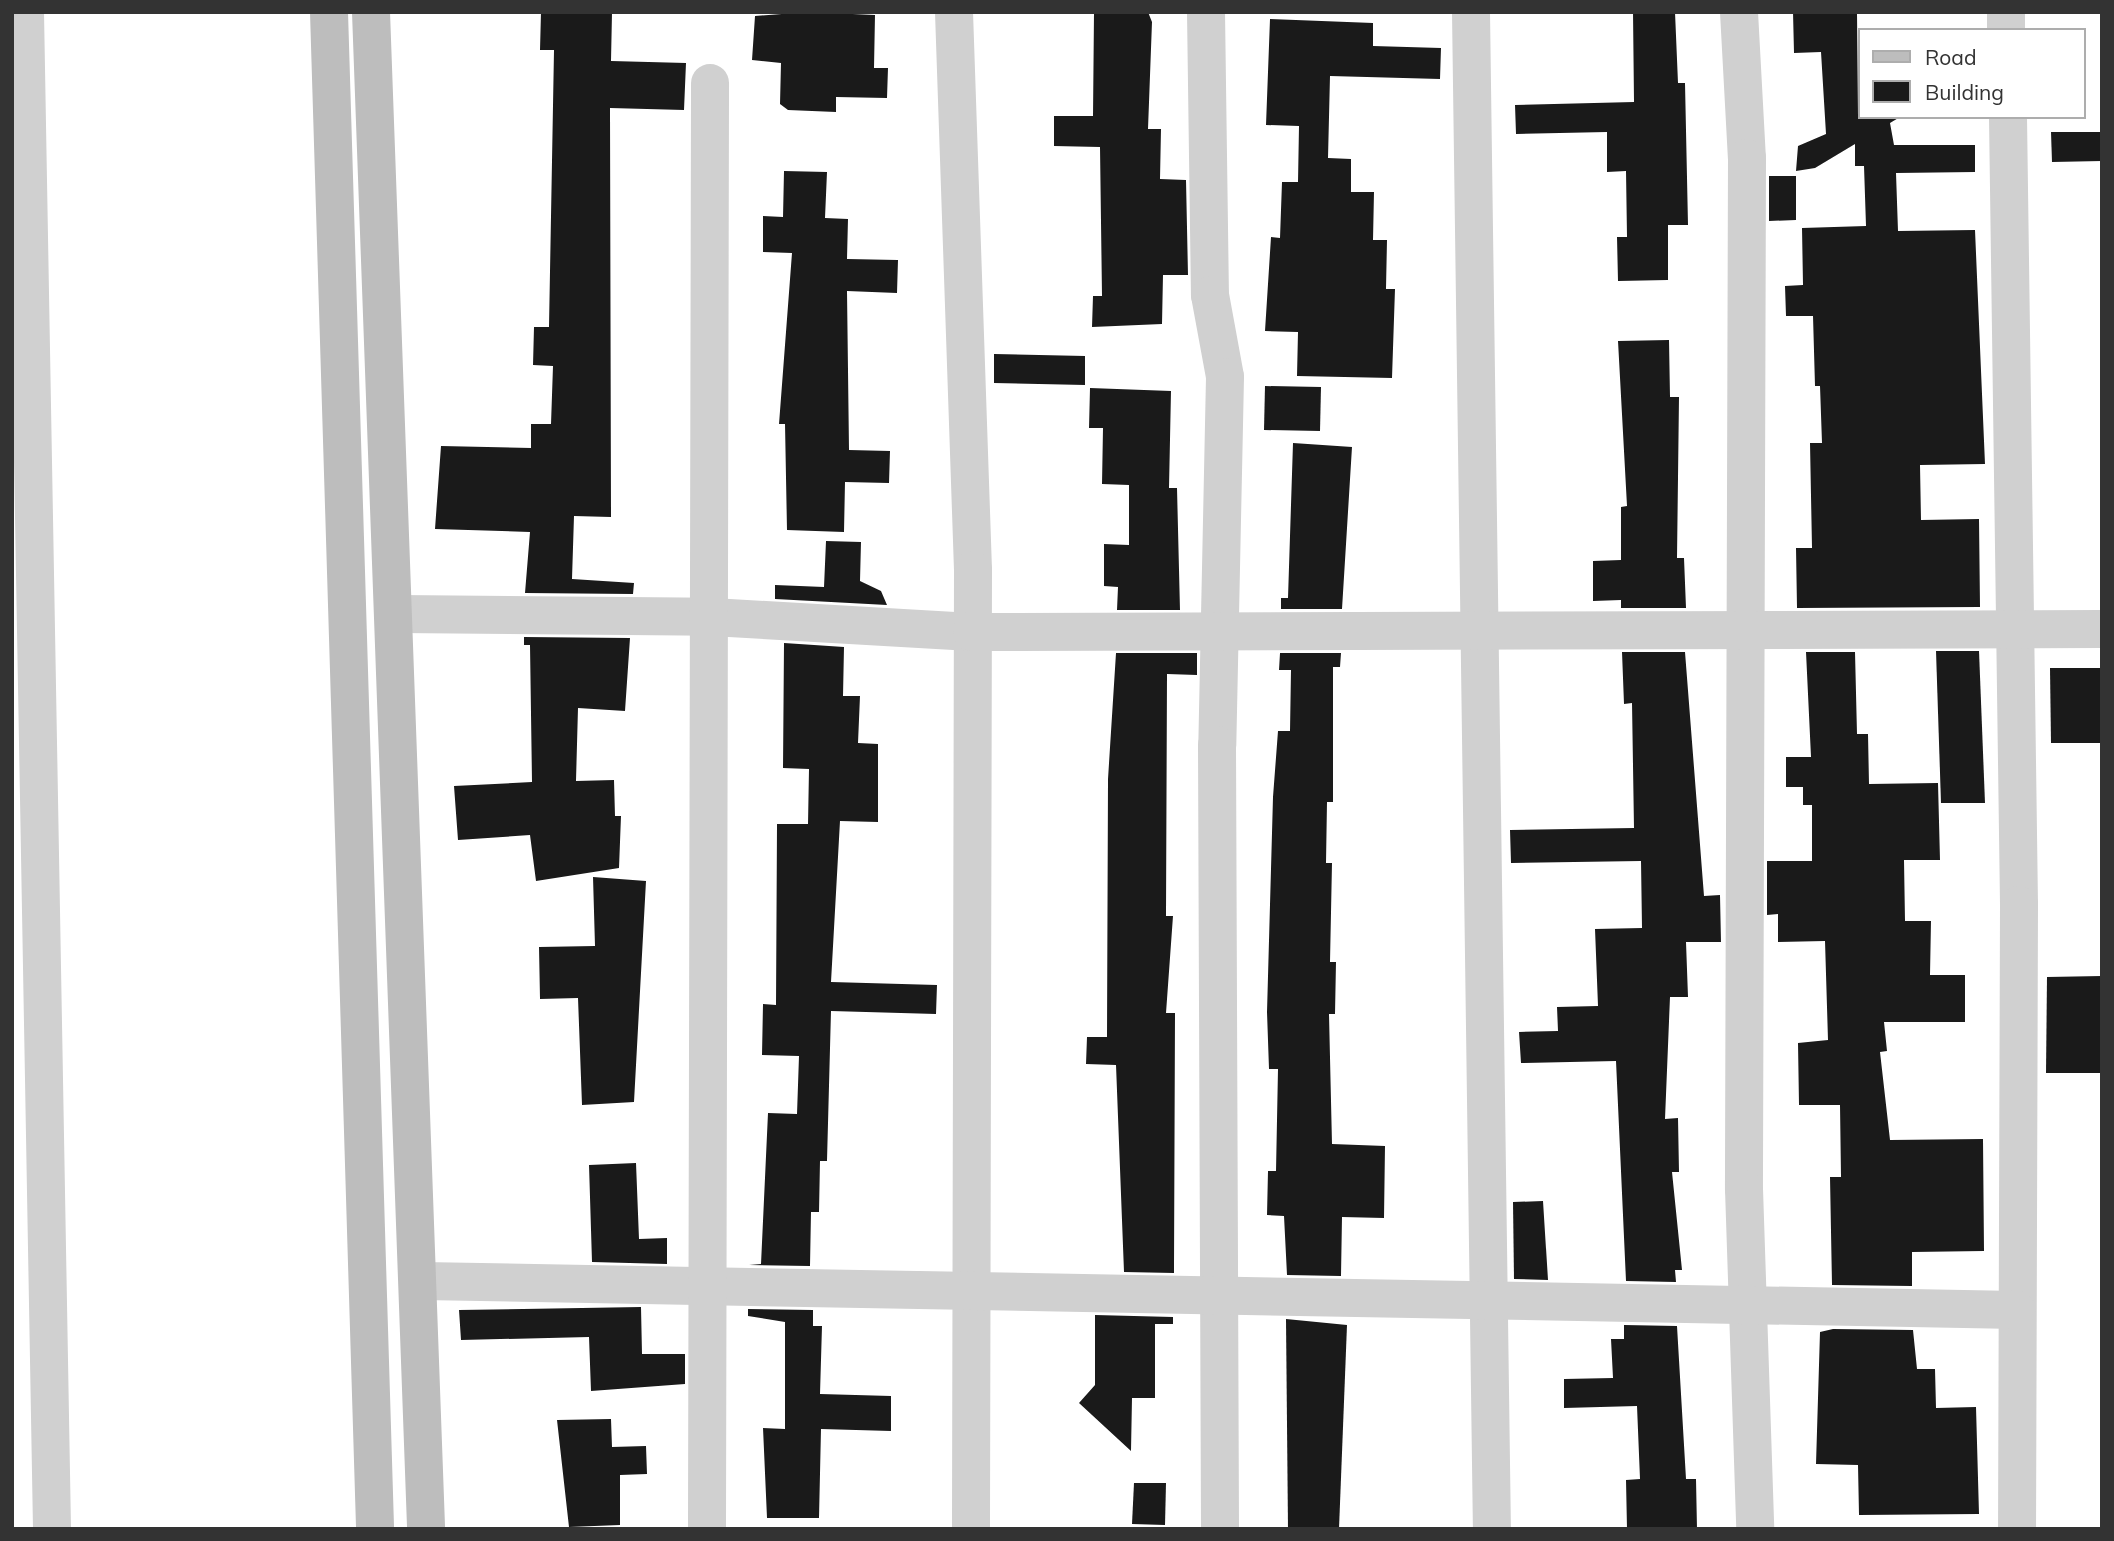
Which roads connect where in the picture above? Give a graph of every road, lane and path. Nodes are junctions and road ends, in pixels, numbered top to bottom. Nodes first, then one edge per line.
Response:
1 (25, 12) edge
2 (330, 12) edge
3 (371, 12) edge
4 (954, 12) edge
5 (1206, 12) edge
6 (1471, 12) edge
7 (1739, 12) edge
8 (710, 83) dead end
9 (2008, 119) edge
10 (21, 256) edge
11 (23, 478) edge
12 (398, 614) junction
13 (712, 617) junction
14 (2017, 625) junction
15 (2102, 629) edge
16 (1219, 631) junction
17 (972, 632) junction
18 (1484, 633) junction
19 (1745, 634) junction
20 (422, 1281) junction
21 (707, 1286) junction
22 (972, 1291) junction
23 (1220, 1295) junction
24 (1490, 1300) junction
25 (1749, 1305) junction
26 (2017, 1310) junction
27 (52, 1529) edge
28 (375, 1529) edge
29 (426, 1529) edge
30 (707, 1529) edge
31 (971, 1529) edge
32 (1220, 1529) edge
33 (1492, 1529) edge
34 (1755, 1529) edge
35 (2017, 1529) edge

1 - 10 street
2 - 28 street
3 - 12 street
4 - 17 street
5 - 16 street
6 - 18 street
7 - 19 street
8 - 13 street
9 - 14 street
10 - 11 street
11 - 27 street
12 - 13 street
12 - 20 street
13 - 17 street
13 - 21 street
14 - 15 street
14 - 19 street
14 - 26 street
16 - 17 street
16 - 18 street
16 - 23 street
17 - 22 street
18 - 19 street
18 - 24 street
19 - 25 street
20 - 21 street
20 - 29 street
21 - 22 street
21 - 30 street
22 - 23 street
22 - 31 street
23 - 24 street
23 - 32 street
24 - 25 street
24 - 33 street
25 - 26 street
25 - 34 street
26 - 35 street

